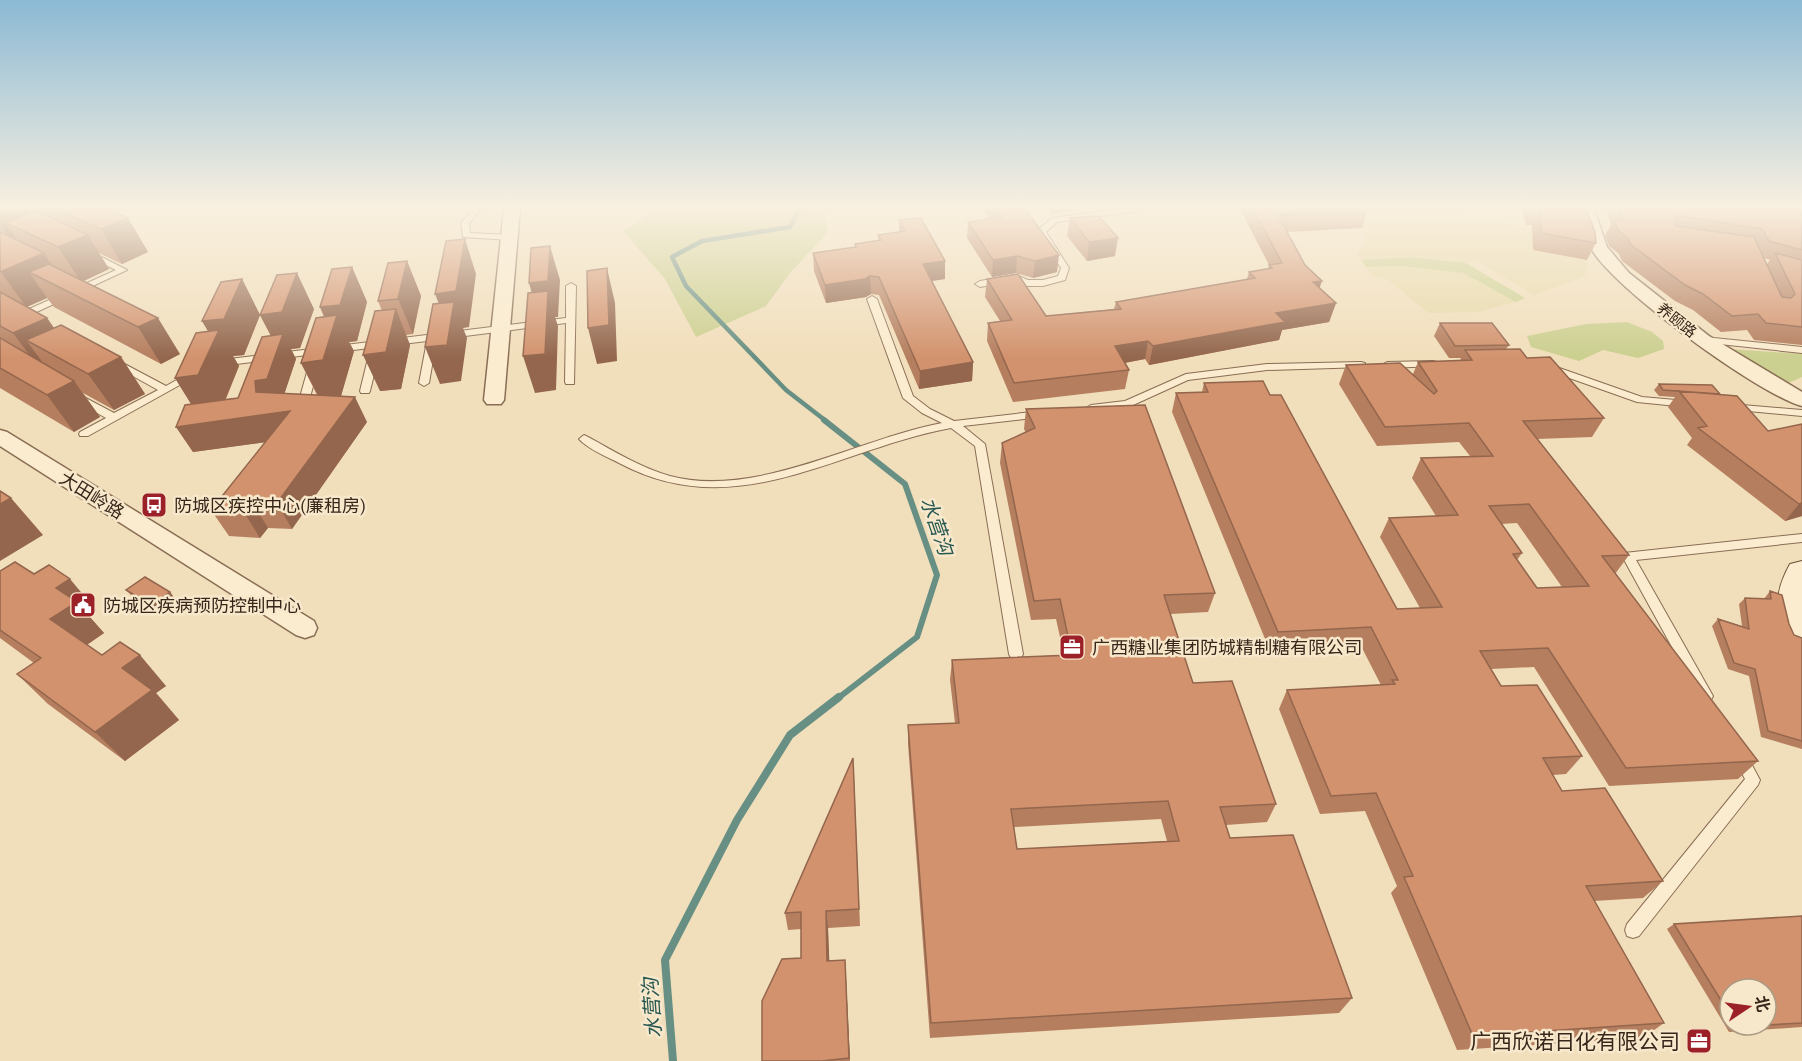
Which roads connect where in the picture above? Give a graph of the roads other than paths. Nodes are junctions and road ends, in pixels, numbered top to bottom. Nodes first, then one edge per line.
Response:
1 (100, 259) edge
2 (507, 259) edge
3 (1059, 259) edge
4 (1607, 259) edge
5 (71, 283) edge
6 (980, 284) dead end
7 (571, 286) dead end
8 (82, 289) junction
9 (872, 299) dead end
10 (571, 320) junction
11 (434, 325) edge
12 (0, 326) edge
13 (501, 328) junction
14 (380, 332) edge
15 (432, 337) junction
16 (1703, 340) junction
17 (377, 344) junction
18 (320, 346) junction
19 (1802, 350) edge
20 (217, 353) edge
21 (103, 356) edge
22 (1533, 362) edge
23 (1440, 364) edge
24 (203, 369) edge
25 (570, 382) dead end
26 (424, 383) dead end
27 (166, 390) junction
28 (365, 391) dead end
29 (68, 392) edge
30 (304, 398) edge
31 (494, 400) dead end
32 (1802, 400) edge
33 (1700, 405) edge
34 (1723, 406) edge
35 (1081, 409) edge
36 (1057, 412) edge
37 (1802, 413) edge
38 (114, 418) junction
39 (952, 423) junction
40 (84, 434) dead end
41 (0, 437) edge
42 (584, 439) dead end
43 (1802, 538) edge
44 (1802, 573) edge
45 (305, 628) dead end
46 (1802, 630) edge
47 (1016, 654) dead end
48 (1713, 708) edge
49 (1730, 739) edge
50 (1633, 930) dead end

1 - 8 lane
2 - 13 street
3 - 6 lane
4 - 16 street, 养颐路
5 - 8 lane
7 - 10 lane
8 - 12 lane
9 - 39 lane
10 - 13 lane
10 - 25 lane
11 - 15 lane
13 - 15 lane
13 - 31 street
14 - 17 lane
15 - 17 lane
15 - 26 lane
16 - 19 lane
16 - 32 street, 养颐路
17 - 18 lane
17 - 28 lane
18 - 20 lane
18 - 30 lane
21 - 27 lane
22 - 33 lane
23 - 35 lane
24 - 27 lane
27 - 38 lane
29 - 38 lane
34 - 37 lane
36 - 39 lane
38 - 40 lane
39 - 42 lane
39 - 47 lane
41 - 45 street, 大田岭路
43 - 48 lane
44 - 46 street
49 - 50 lane

